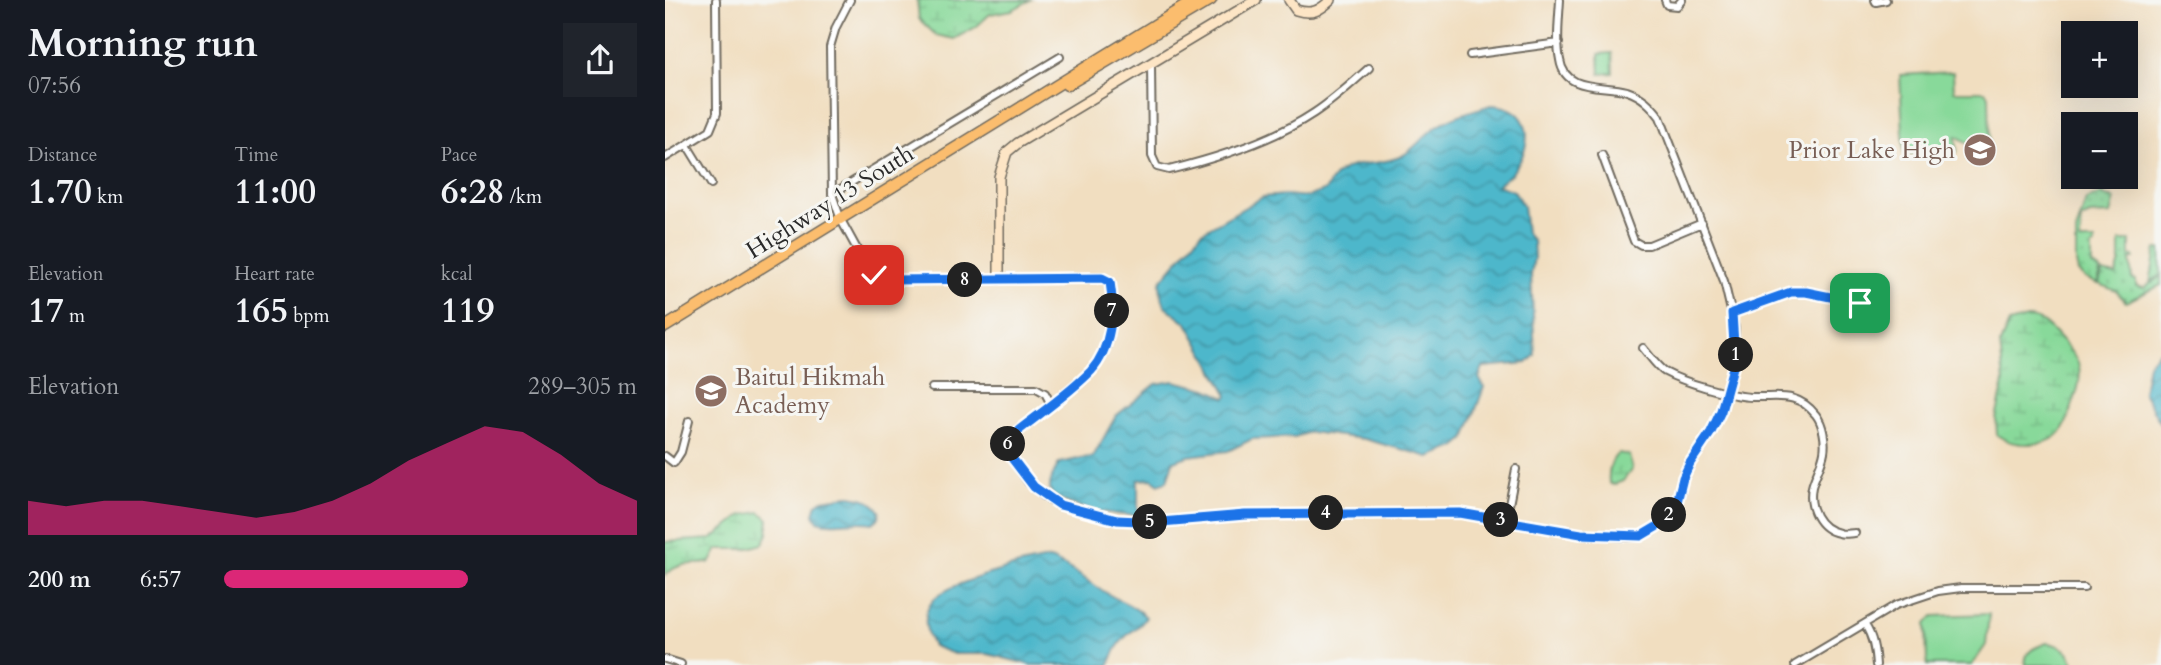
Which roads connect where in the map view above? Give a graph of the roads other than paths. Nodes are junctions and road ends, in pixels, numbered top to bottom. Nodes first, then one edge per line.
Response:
1 (716, 0) edge
2 (850, 0) edge
3 (1195, 0) edge
4 (1211, 0) edge
5 (1256, 0) edge
6 (1289, 0) edge
7 (1560, 0) edge
8 (1665, 0) edge
9 (1682, 0) edge
10 (1875, 0) edge
11 (1886, 0) edge
12 (1327, 2) edge
13 (1559, 43) junction
14 (1470, 55) dead end
15 (1061, 57) dead end
16 (1151, 64) junction
17 (1369, 68) dead end
18 (1017, 111) junction
19 (687, 145) junction
20 (1602, 155) dead end
21 (665, 158) edge
22 (711, 184) dead end
23 (832, 194) junction
24 (841, 220) junction
25 (1702, 223) junction
26 (999, 279) junction
27 (1860, 303) dead end
28 (1732, 313) junction
29 (665, 327) edge
30 (1643, 348) dead end
31 (932, 388) dead end
32 (1727, 394) junction
33 (1051, 404) junction
34 (689, 421) dead end
35 (665, 456) edge
36 (1516, 469) dead end
37 (1506, 520) junction
38 (1855, 533) dead end
39 (2084, 588) dead end
40 (1865, 625) junction
41 (665, 659) edge
42 (681, 664) edge
43 (1795, 665) edge
44 (1876, 665) edge

1 - 19 street
2 - 23 street
3 - 18 main road, Highway 13 South
4 - 18 main road, Highway 13 South
5 - 16 street
6 - 12 street
7 - 13 street
8 - 9 street
10 - 11 street
13 - 14 street
13 - 25 street
15 - 23 street
16 - 17 street
16 - 26 street
18 - 24 main road, Highway 13 South
19 - 21 street
19 - 22 street
20 - 25 street
23 - 24 street
24 - 26 street
24 - 29 main road, Highway 13 South
25 - 28 street
26 - 33 street
27 - 28 street
28 - 32 street
30 - 32 street
31 - 33 street
32 - 37 street
32 - 38 street
33 - 37 street
34 - 35 street
36 - 37 street
39 - 40 street
40 - 43 street
40 - 44 street
41 - 42 street

